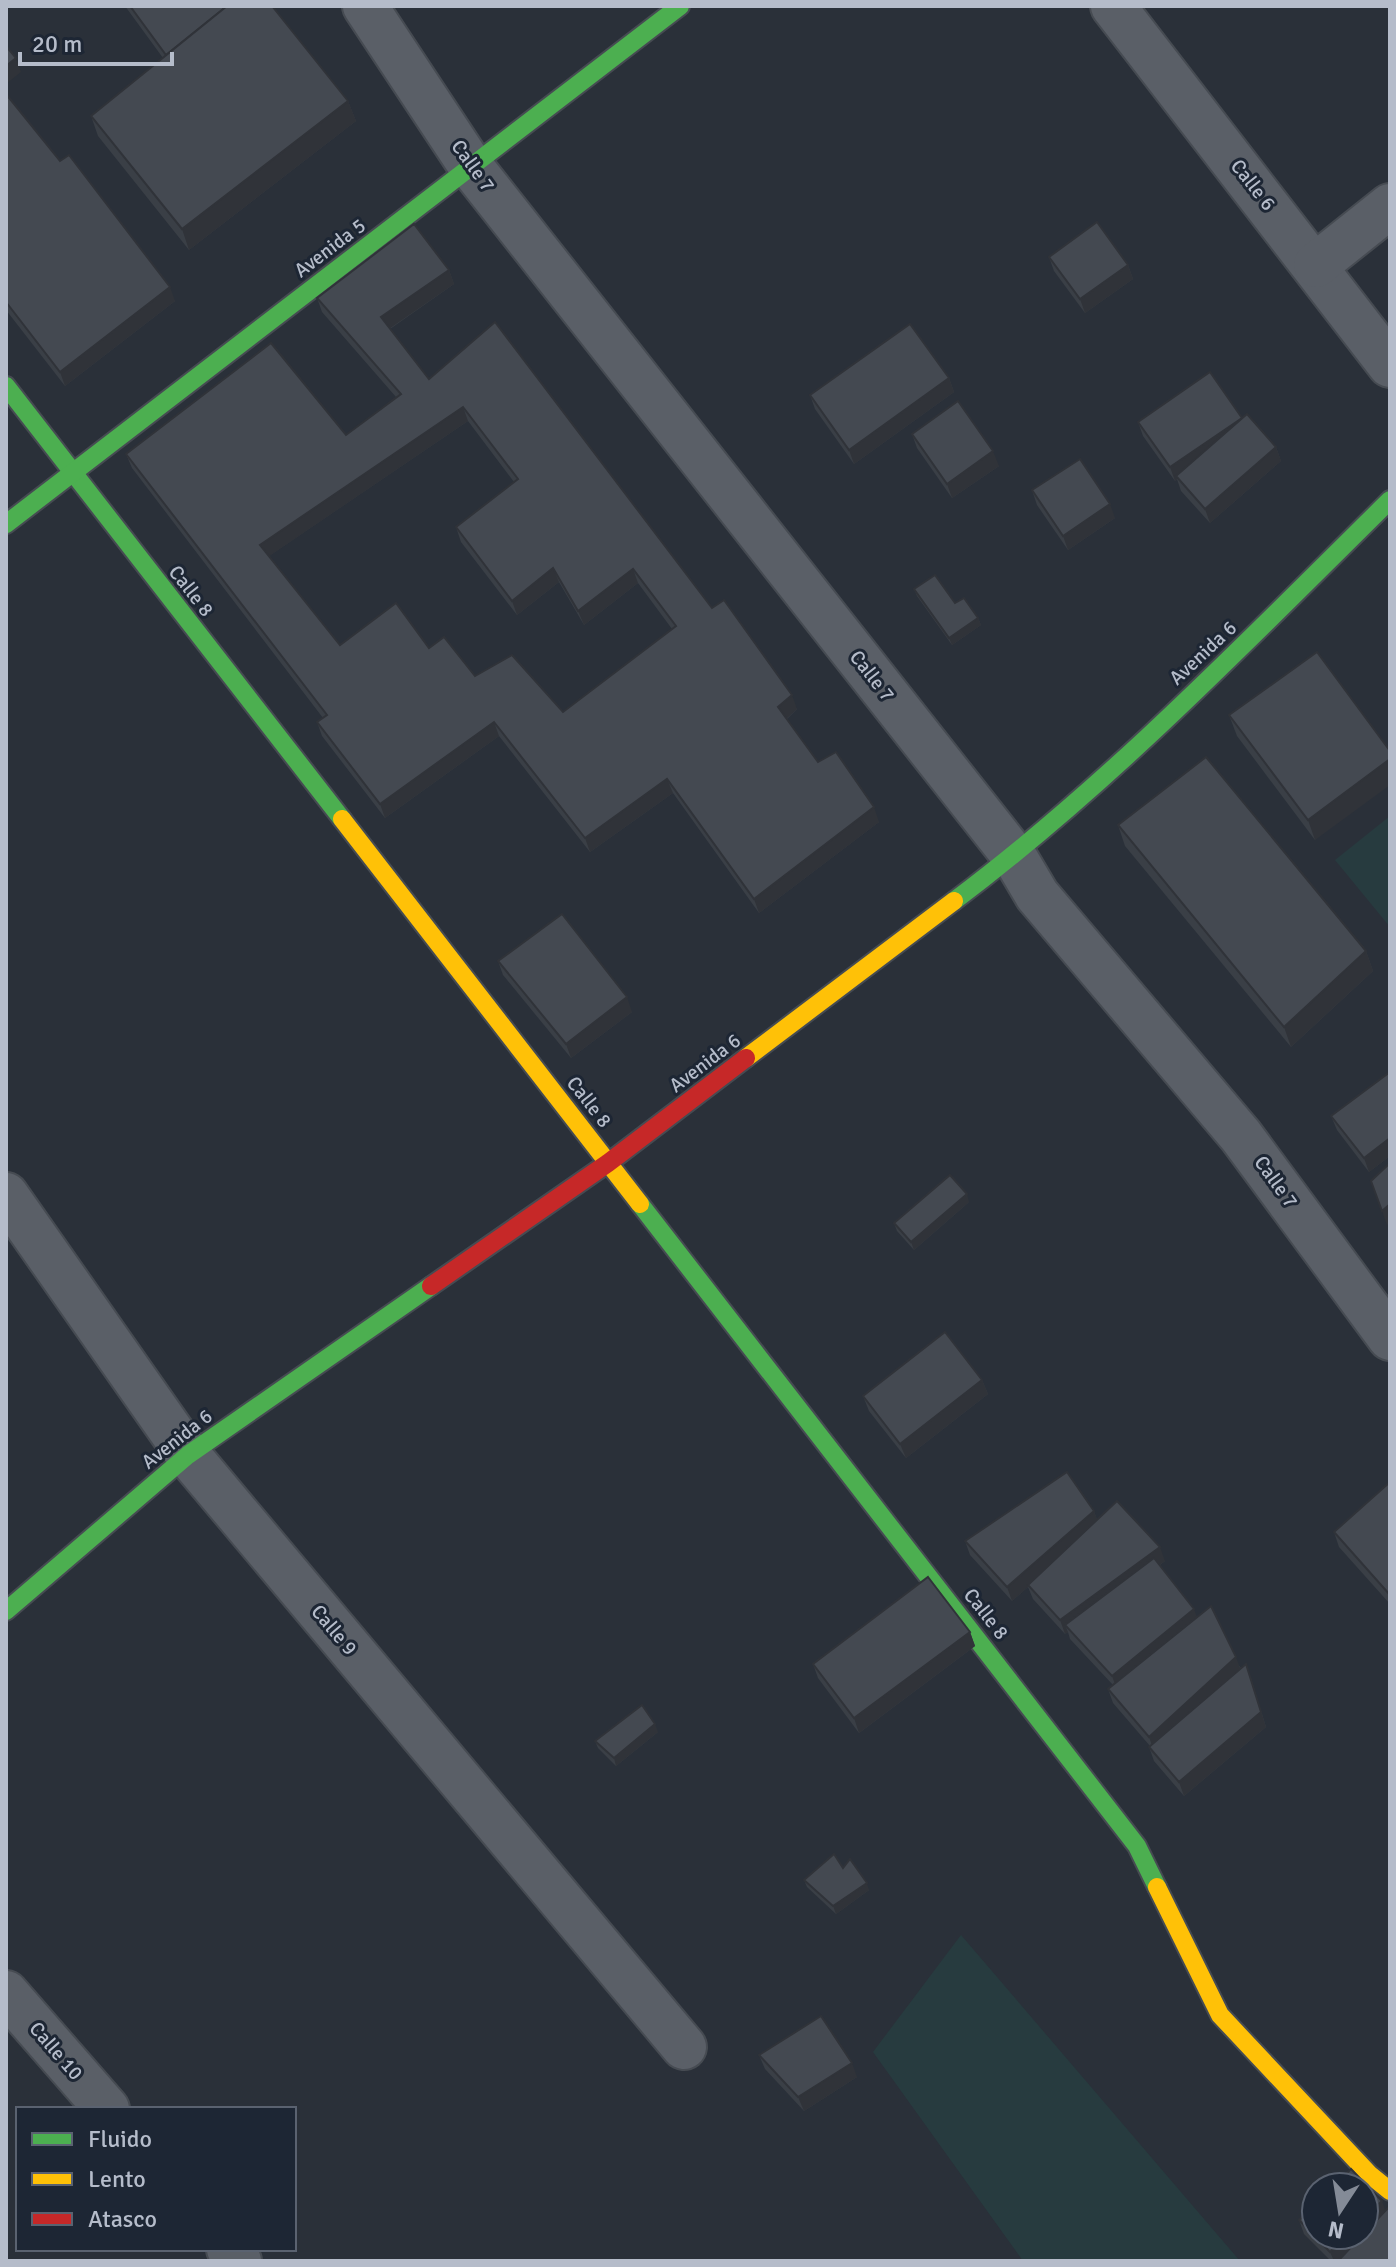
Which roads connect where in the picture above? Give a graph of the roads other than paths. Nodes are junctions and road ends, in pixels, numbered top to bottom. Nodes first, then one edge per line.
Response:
1 (365, 6) edge
2 (680, 6) edge
3 (1113, 6) edge
4 (472, 168) junction
5 (1390, 206) edge
6 (1316, 265) junction
7 (1390, 365) edge
8 (6, 386) edge
9 (70, 471) junction
10 (1390, 500) edge
11 (6, 524) edge
12 (1014, 856) junction
13 (608, 1163) junction
14 (6, 1195) edge
15 (1390, 1338) edge
16 (188, 1455) junction
17 (6, 1611) edge
18 (6, 1993) edge
19 (684, 2047) dead end
20 (105, 2107) edge
21 (1390, 2191) edge

1 - 4 street, Calle 7
2 - 4 street, Avenida 5
3 - 6 street, Calle 6
4 - 9 street, Avenida 5
4 - 12 street, Calle 7
5 - 6 street
6 - 7 street, Calle 6
8 - 9 street, Calle 8
9 - 11 street, Avenida 5
9 - 13 street, Calle 8
10 - 12 street, Avenida 6
12 - 13 street, Avenida 6
12 - 15 street, Calle 7
13 - 16 street, Avenida 6
13 - 21 street, Calle 8
14 - 16 street, Calle 9
16 - 17 street, Avenida 6
16 - 19 street, Calle 9
18 - 20 street, Calle 10

